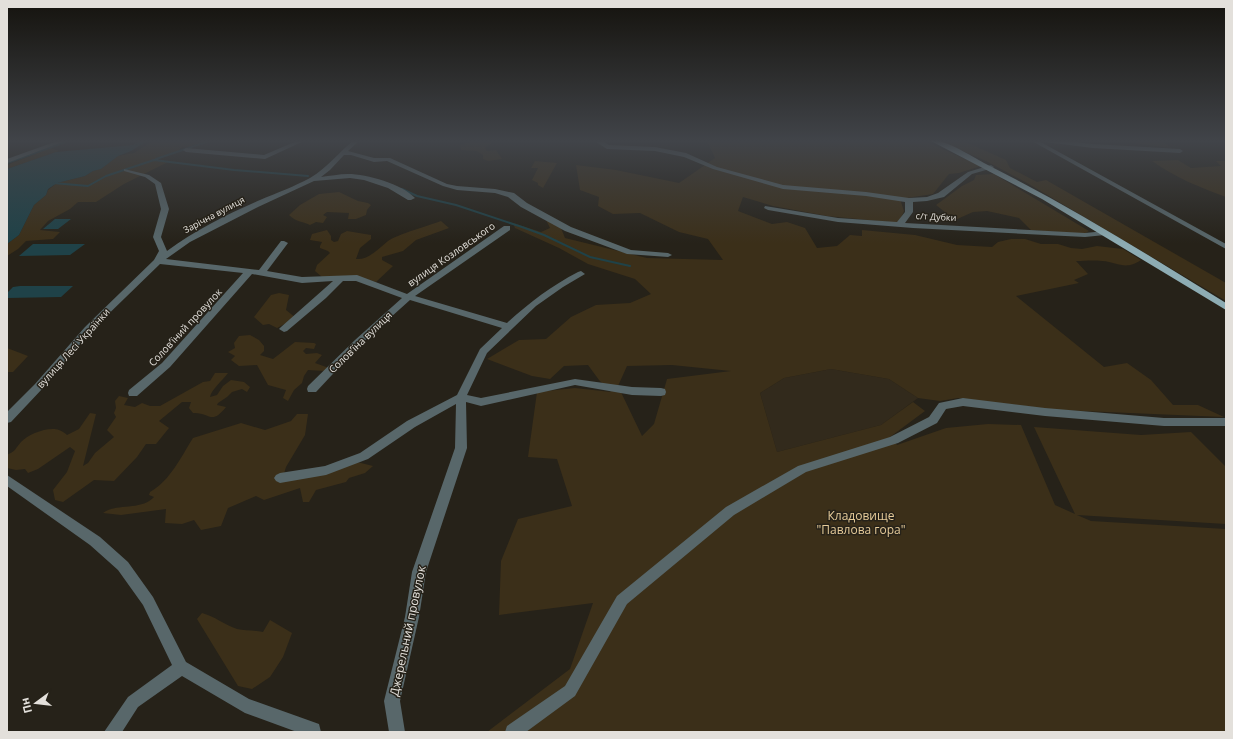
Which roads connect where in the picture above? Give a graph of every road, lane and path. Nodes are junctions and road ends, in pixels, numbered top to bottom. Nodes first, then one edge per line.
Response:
1 (142, 174) edge
2 (320, 174) edge
3 (422, 174) edge
4 (738, 174) edge
5 (968, 174) edge
6 (1004, 174) edge
7 (1095, 174) edge
8 (313, 179) junction
9 (411, 198) dead end
10 (909, 200) junction
11 (768, 208) dead end
12 (900, 224) junction
13 (507, 228) dead end
14 (1105, 233) junction
15 (284, 243) dead end
16 (1226, 247) edge
17 (668, 255) dead end
18 (158, 261) junction
19 (249, 272) junction
20 (261, 273) junction
21 (581, 274) dead end
22 (339, 280) junction
23 (408, 297) junction
24 (1226, 307) edge
25 (510, 326) junction
26 (284, 329) dead end
27 (312, 389) dead end
28 (661, 392) dead end
29 (133, 393) dead end
30 (461, 397) junction
31 (7, 419) edge
32 (1226, 422) edge
33 (280, 478) dead end
34 (7, 480) edge
35 (181, 667) junction
36 (315, 731) edge
37 (112, 732) edge
38 (397, 732) edge
39 (513, 732) edge

1 - 18 street
2 - 8 street, Зарічна вулиця
3 - 17 street
4 - 10 street
5 - 10 street
6 - 14 main road
7 - 16 street
8 - 9 street
8 - 18 street, Зарічна вулиця
10 - 12 street
11 - 12 street, с/т Дубки
12 - 14 street, с/т Дубки
13 - 23 street, вулиця Козловського
14 - 24 main road
15 - 20 street
18 - 19 street
18 - 31 street, вулиця Лесі Українки
19 - 20 street
19 - 29 street, Соловʼїний провулок
20 - 22 street
21 - 25 street
22 - 23 street
22 - 26 street
23 - 25 street
23 - 27 street, Соловʼїна вулиця
25 - 30 street
28 - 30 street
30 - 33 street
30 - 38 street, Джерельний провулок
32 - 39 street
34 - 35 street
35 - 36 street
35 - 37 street

